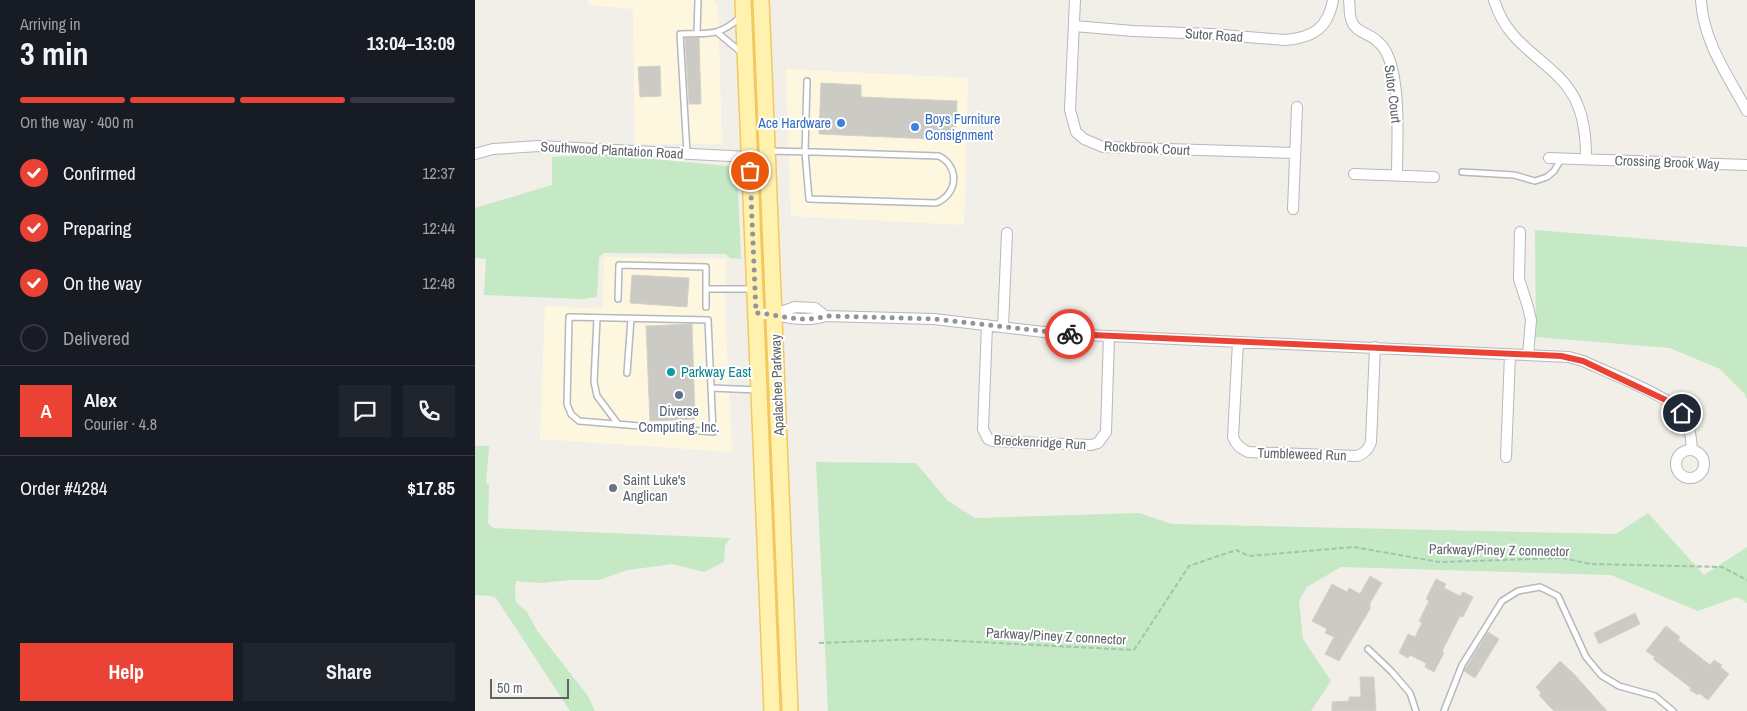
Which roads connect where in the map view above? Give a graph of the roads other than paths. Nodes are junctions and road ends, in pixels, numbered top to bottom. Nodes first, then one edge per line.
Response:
1 (698, 0) edge
2 (761, 0) edge
3 (1075, 0) edge
4 (1333, 0) edge
5 (1349, 0) edge
6 (1493, 0) edge
7 (1701, 0) edge
8 (743, 7) edge
9 (1074, 26) junction
10 (718, 32) junction
11 (697, 33) junction
12 (745, 56) junction
13 (807, 81) dead end
14 (1297, 107) dead end
15 (1747, 111) edge
16 (748, 133) junction
17 (767, 151) junction
18 (805, 152) junction
19 (687, 153) junction
20 (1295, 153) junction
21 (475, 154) edge
22 (749, 157) junction
23 (1549, 158) dead end
24 (1562, 158) junction
25 (1586, 158) junction
26 (1747, 165) edge
27 (1462, 172) dead end
28 (1354, 174) dead end
29 (1397, 176) junction
30 (768, 177) junction
31 (1433, 177) dead end
32 (1293, 209) dead end
33 (1007, 232) dead end
34 (1520, 232) dead end
35 (755, 288) junction
36 (706, 289) junction
37 (618, 299) dead end
38 (707, 307) dead end
39 (756, 313) junction
40 (774, 314) junction
41 (597, 318) junction
42 (631, 318) junction
43 (987, 325) junction
44 (1003, 327) junction
45 (1109, 336) junction
46 (1237, 342) junction
47 (1375, 347) junction
48 (1509, 354) junction
49 (1528, 355) junction
50 (627, 373) dead end
51 (711, 388) junction
52 (759, 390) junction
53 (618, 424) junction
54 (1692, 450) dead end
55 (1506, 457) dead end
56 (787, 634) junction
57 (769, 635) junction
58 (1368, 649) dead end
59 (772, 711) edge
60 (790, 711) edge
61 (1411, 711) edge
62 (1417, 711) edge
63 (1445, 711) edge
64 (1673, 711) edge

1 - 11 lane
2 - 17 main road, Apalachee Parkway
3 - 9 street, Rockbrook Court
4 - 9 street, Sutor Road
5 - 29 street, Sutor Court
6 - 25 street
7 - 15 street
8 - 10 lane
8 - 12 main road, Apalachee Parkway
9 - 20 street, Rockbrook Court
10 - 11 lane
10 - 12 lane
11 - 19 lane
12 - 16 main road, Apalachee Parkway
13 - 18 lane
14 - 20 street
16 - 17 main road
16 - 22 main road, Apalachee Parkway
17 - 18 lane
17 - 30 main road, Apalachee Parkway
18 - 18 lane
19 - 21 street, Southwood Plantation Road
19 - 22 street, Southwood Plantation Road
20 - 32 street
22 - 30 main road
22 - 35 main road, Apalachee Parkway
23 - 24 street, Crossing Brook Way
24 - 25 street, Crossing Brook Way
24 - 27 lane
25 - 26 street, Crossing Brook Way
28 - 29 street
29 - 31 street
30 - 40 main road, Apalachee Parkway
33 - 44 street
34 - 49 street
35 - 36 lane
35 - 39 main road, Apalachee Parkway
36 - 37 lane
36 - 38 lane
39 - 40 street
39 - 52 main road, Apalachee Parkway
40 - 43 street
40 - 56 main road, Apalachee Parkway
41 - 42 lane
41 - 53 lane
41 - 53 lane
42 - 50 lane
42 - 51 lane
43 - 44 street
43 - 45 street, Breckenridge Run
44 - 45 street
45 - 46 street
46 - 47 street
46 - 47 street, Tumbleweed Run
47 - 48 street
48 - 49 street
48 - 55 street
49 - 54 street
51 - 52 lane
51 - 53 lane
52 - 57 main road, Apalachee Parkway
56 - 57 main road
56 - 60 main road, Apalachee Parkway
57 - 59 main road, Apalachee Parkway
58 - 62 lane
61 - 62 lane
63 - 64 lane

